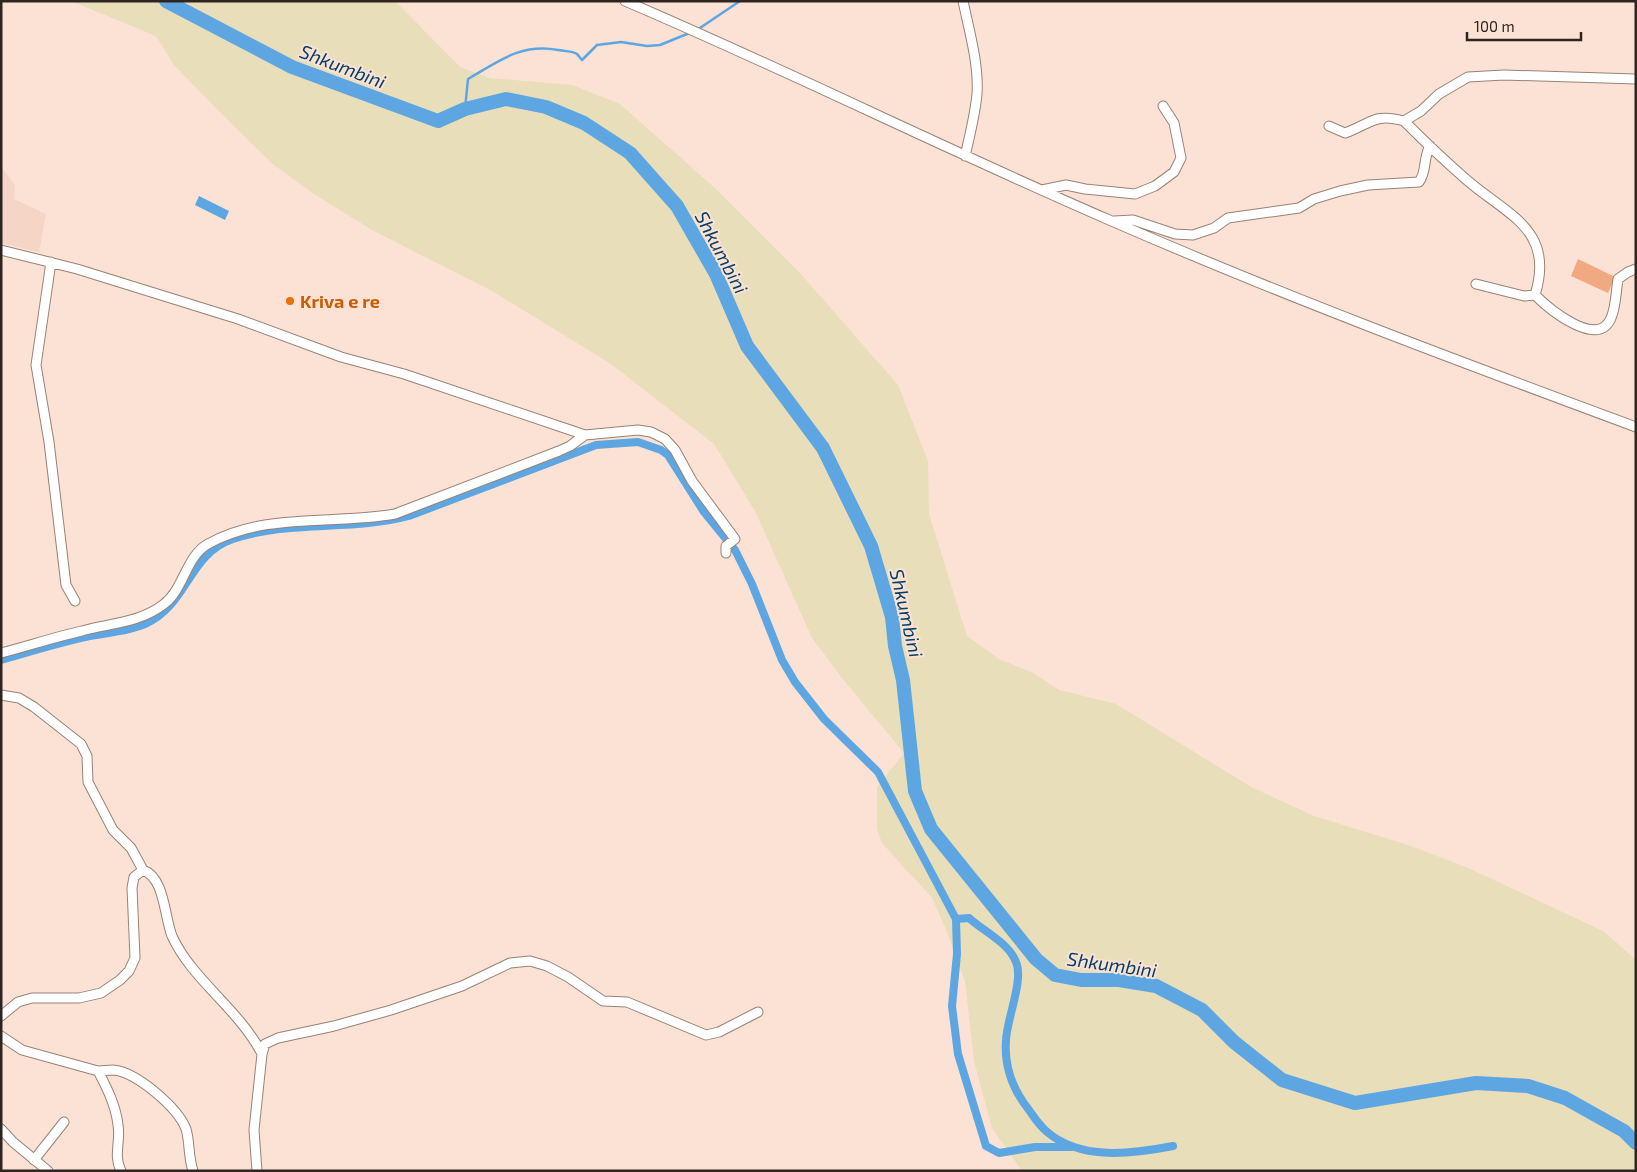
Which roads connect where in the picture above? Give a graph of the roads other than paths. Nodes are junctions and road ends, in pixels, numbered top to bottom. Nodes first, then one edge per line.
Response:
1 (625, 1) edge
2 (963, 1) edge
3 (1636, 79) edge
4 (1163, 106) dead end
5 (1404, 121) junction
6 (1329, 126) dead end
7 (1430, 146) junction
8 (965, 156) junction
9 (1042, 190) junction
10 (1110, 221) junction
11 (1, 250) edge
12 (51, 262) junction
13 (1636, 270) edge
14 (1476, 284) dead end
15 (1535, 295) junction
16 (1636, 428) edge
17 (585, 434) junction
18 (729, 547) dead end
19 (74, 601) dead end
20 (1, 653) edge
21 (1, 695) edge
22 (143, 870) junction
23 (758, 1012) dead end
24 (1, 1016) edge
25 (1, 1036) edge
26 (262, 1054) junction
27 (98, 1071) junction
28 (64, 1122) dead end
29 (1, 1129) edge
30 (34, 1160) junction
31 (48, 1171) edge
32 (121, 1171) edge
33 (193, 1171) edge
34 (258, 1171) edge

1 - 8 street
2 - 8 street
3 - 5 street
4 - 9 street
5 - 6 street
5 - 7 street
7 - 10 street
7 - 15 street
8 - 9 street
9 - 10 street
10 - 16 street
11 - 12 street
12 - 17 street
12 - 19 street
13 - 15 street
14 - 15 street
17 - 18 street
17 - 20 street
21 - 22 street
22 - 24 street
22 - 26 street
23 - 26 street
25 - 27 street
26 - 34 street
27 - 32 street
27 - 33 street
28 - 30 street
29 - 30 street
30 - 31 street

